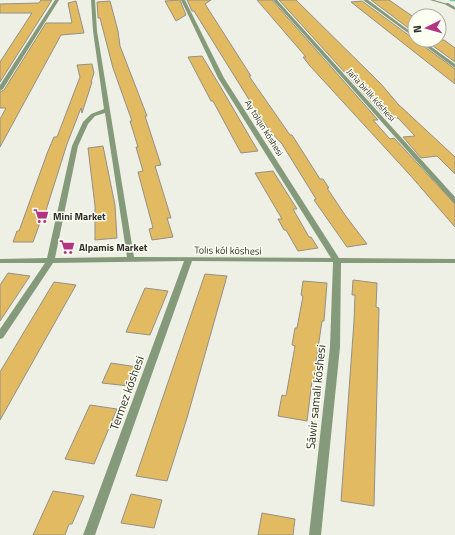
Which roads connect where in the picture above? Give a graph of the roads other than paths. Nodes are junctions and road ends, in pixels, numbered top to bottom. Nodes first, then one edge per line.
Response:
1 (57, 0) edge
2 (93, 0) edge
3 (183, 0) edge
4 (275, 0) edge
5 (365, 0) edge
6 (431, 0) edge
7 (447, 4) joint
8 (455, 9) edge
9 (407, 31) edge
10 (430, 48) edge
11 (455, 66) edge
12 (0, 89) edge
13 (108, 110) junction
14 (455, 201) edge
15 (131, 260) junction
16 (189, 260) junction
17 (0, 261) edge
18 (50, 261) junction
19 (337, 261) junction
20 (455, 261) edge
21 (0, 336) edge
22 (89, 535) edge
23 (315, 535) edge

1 - 12 street
2 - 13 street
3 - 19 street, Ay tolqın kóshesi
4 - 14 street, Jańa birlik kóshesi
5 - 9 street
6 - 7 lane
7 - 8 street
10 - 11 street
13 - 15 street
13 - 18 street
15 - 16 street, Tolıs kól kóshesi
15 - 18 street, Tolıs kól kóshesi
16 - 19 street, Tolıs kól kóshesi
16 - 22 street, Termez kóshesi
17 - 18 street, Tolıs kól kóshesi
18 - 21 street
19 - 20 street, Tolıs kól kóshesi
19 - 23 street, Sáwir samalı kóshesi

